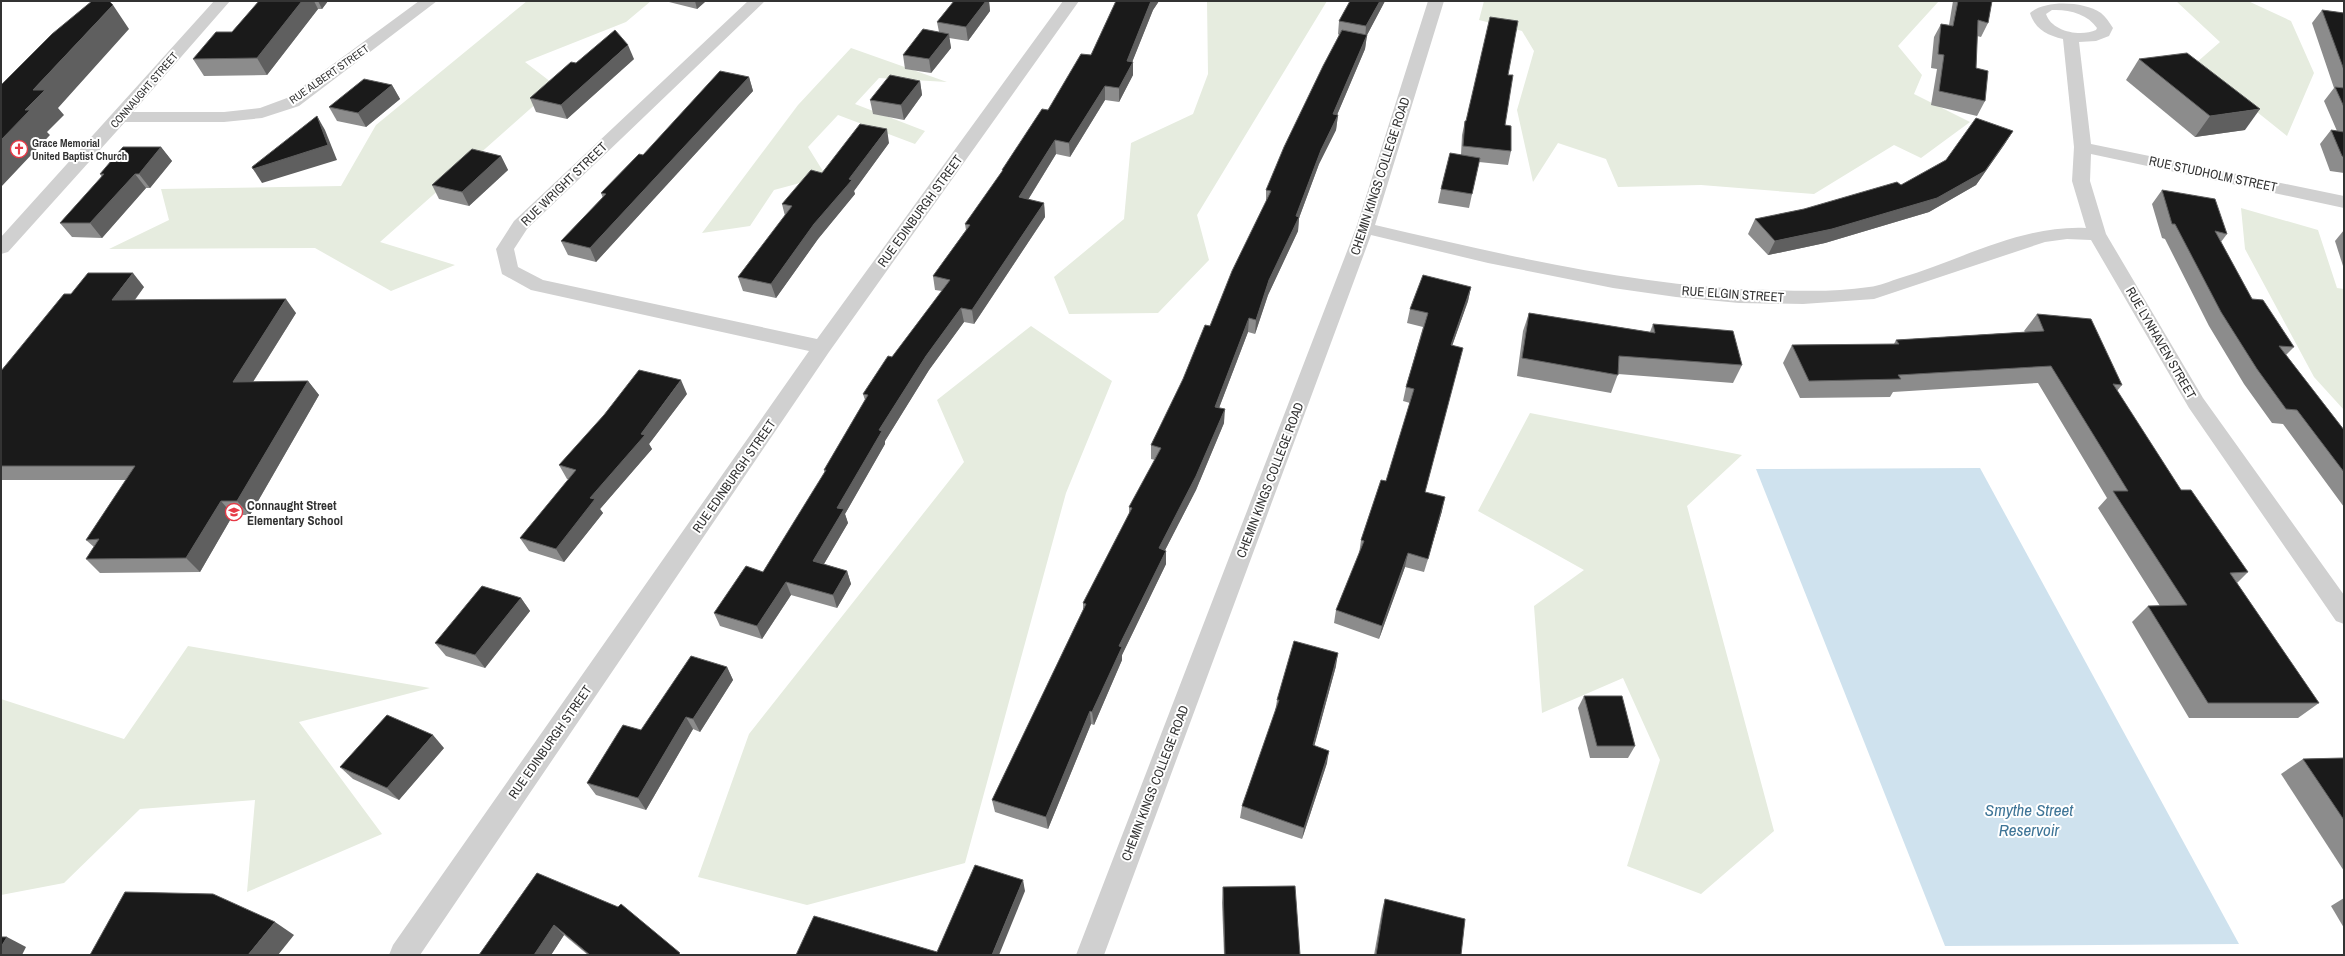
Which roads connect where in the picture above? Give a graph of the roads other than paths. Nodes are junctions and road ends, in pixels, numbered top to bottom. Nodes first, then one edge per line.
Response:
1 (222, 1) edge
2 (429, 1) edge
3 (757, 1) edge
4 (1071, 1) edge
5 (1436, 1) edge
6 (2070, 36) dead end
7 (120, 117) junction
8 (2083, 147) junction
9 (2344, 202) edge
10 (1365, 228) junction
11 (2097, 234) junction
12 (1, 248) edge
13 (822, 347) junction
14 (2344, 614) edge
15 (403, 955) edge
16 (1090, 955) edge

1 - 7 street, CONNAUGHT STREET
2 - 7 street, RUE ALBERT STREET
3 - 13 street, RUE WRIGHT STREET
4 - 13 street, RUE EDINBURGH STREET
5 - 10 street, CHEMIN KINGS COLLEGE ROAD
6 - 8 street, RUE LYNHAVEN STREET
7 - 12 street, CONNAUGHT STREET
8 - 9 street, RUE STUDHOLM STREET
8 - 11 street, RUE LYNHAVEN STREET
10 - 11 street, RUE ELGIN STREET
10 - 16 street, CHEMIN KINGS COLLEGE ROAD
11 - 14 street, RUE LYNHAVEN STREET
13 - 15 street, RUE EDINBURGH STREET

